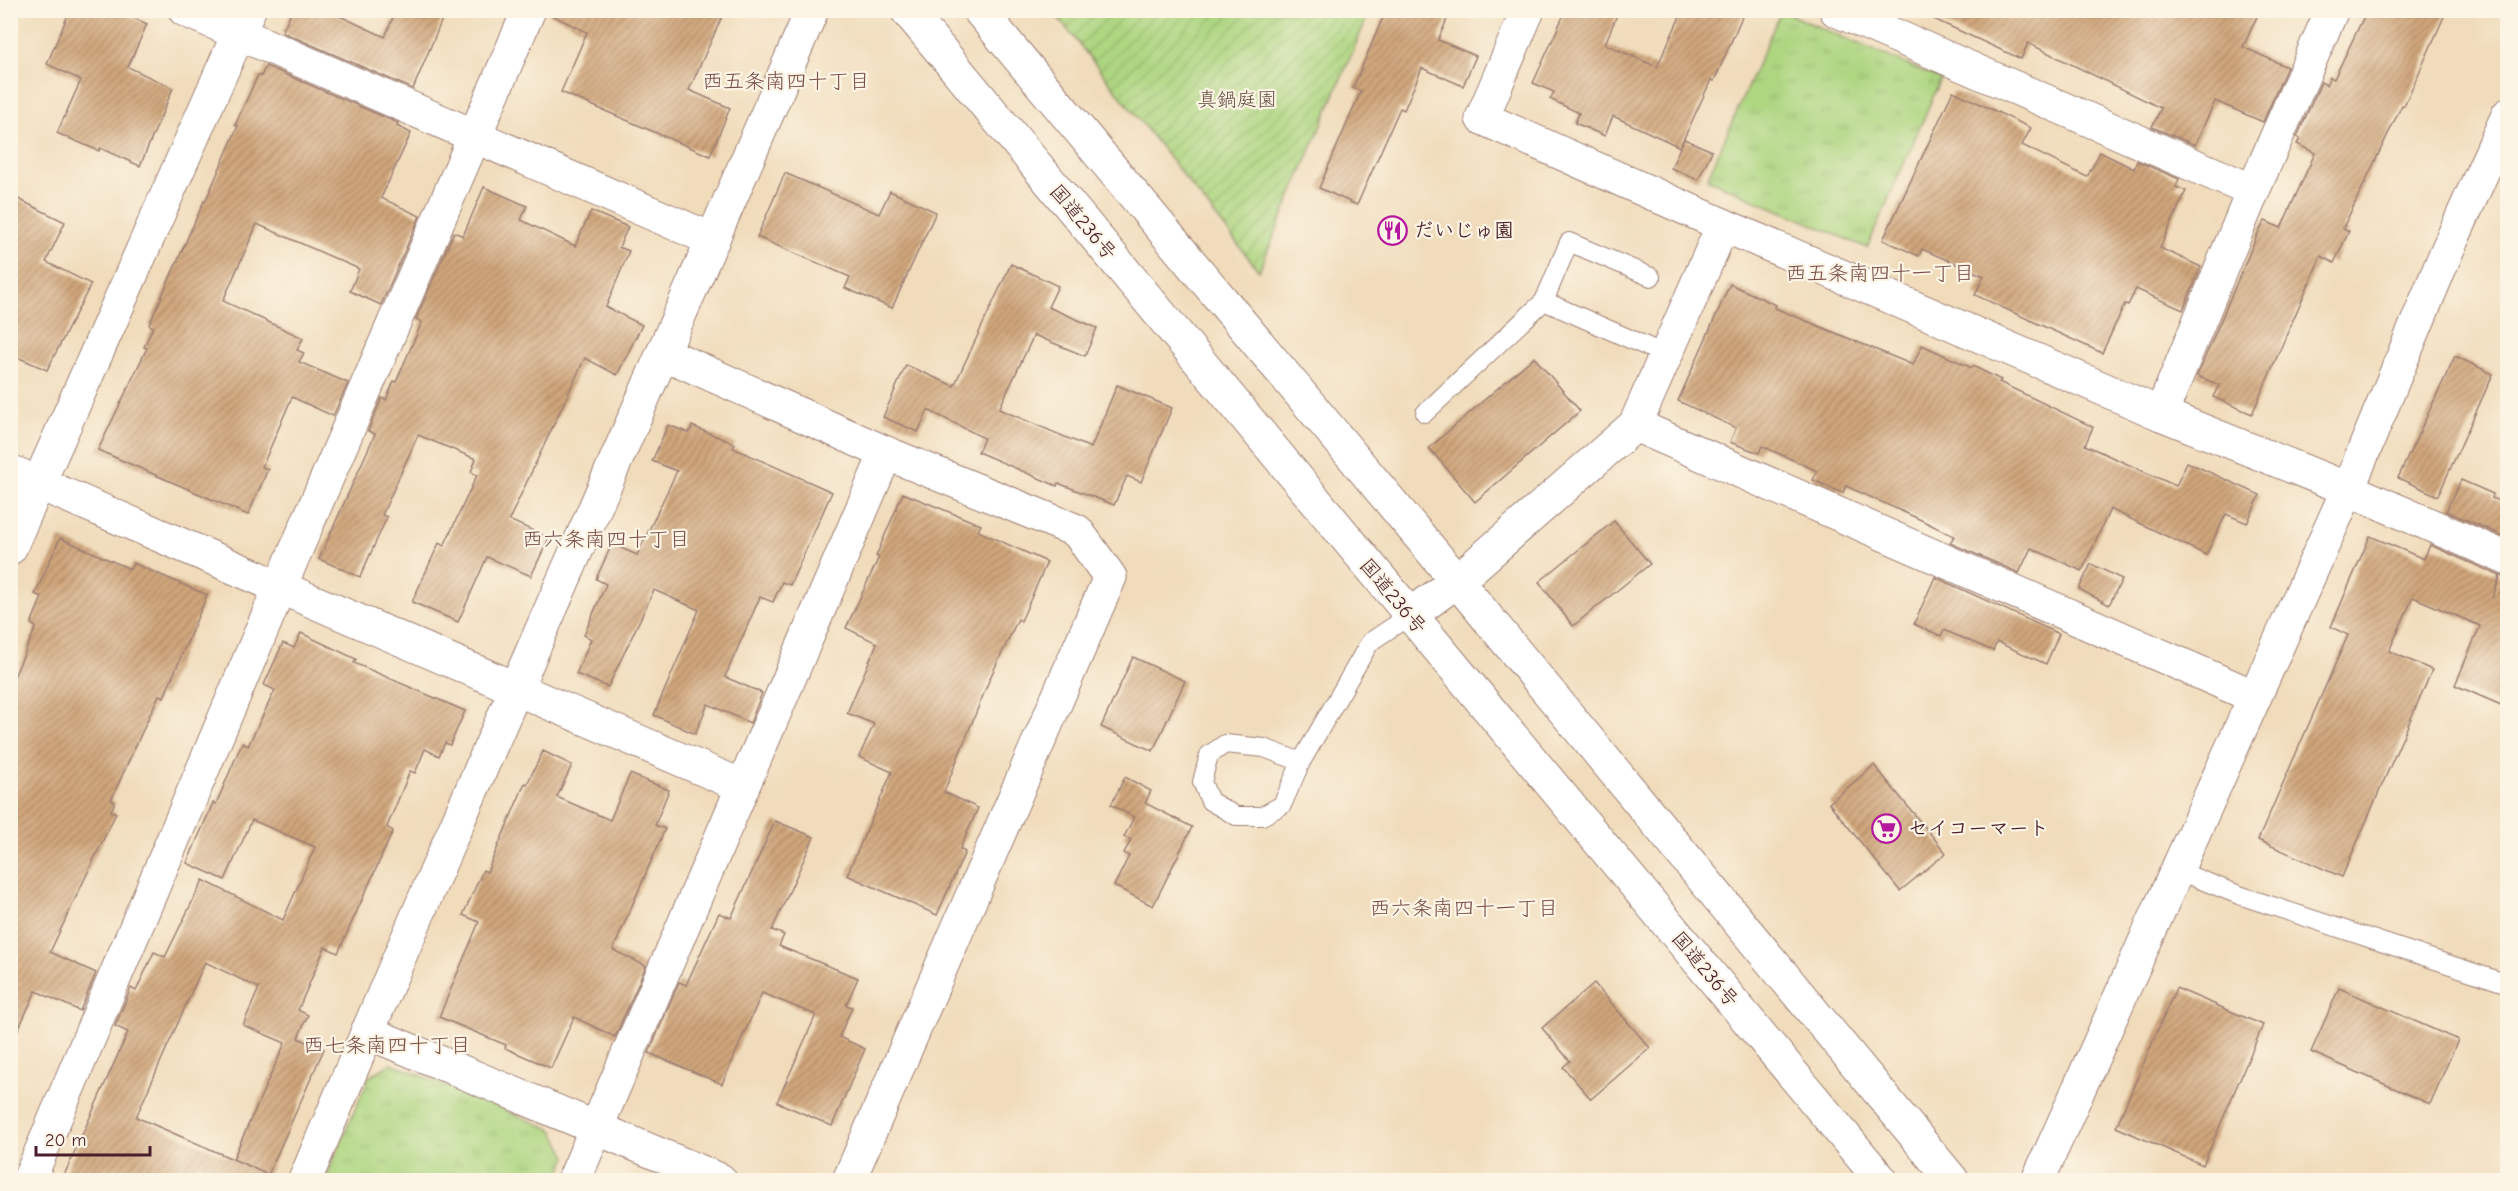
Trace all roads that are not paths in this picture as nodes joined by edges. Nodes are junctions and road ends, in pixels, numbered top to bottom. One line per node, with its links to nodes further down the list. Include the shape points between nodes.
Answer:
1 (185, 10): 9 (main road)
2 (529, 10): 11 (main road)
3 (812, 10): 14 (main road)
4 (907, 10): 29 (main road, 国道236号)
5 (979, 10): 27 (main road)
6 (1528, 10): 13 (main road, via 1482,118)
7 (1836, 10): 12 (main road)
8 (2332, 10): 12 (main road)
9 (244, 22): 11 (main road); 23 (main road)
10 (2508, 115): 24 (main road)
11 (474, 138): 14 (main road); 28 (main road)
12 (2253, 191): 20 (main road)
13 (1723, 225): 18 (main road); 20 (main road)
14 (713, 240): 17 (main road)
15 (1651, 277): 16 (lane, via 1569,242)
16 (1544, 301): 18 (lane); 19 (lane)
17 (663, 353): 22 (main road); 30 (main road)
18 (1666, 355): 21 (main road)
19 (1425, 413)
20 (2161, 414): 24 (main road)
21 (1635, 425): 27 (main road); 31 (main road)
22 (886, 453): 33 (main road); 42 (main road, via 1077,531 1110,577)
23 (25, 477): 25 (main road); 28 (main road)
24 (2348, 489): 26 (main road); 31 (main road)
25 (10, 548)
26 (2508, 558)
27 (1457, 581): 29 (main road); 44 (main road)
28 (280, 587): 30 (main road); 38 (main road)
29 (1409, 616): 32 (lane, via 1370,642); 43 (main road, 国道236号)
30 (514, 688): 33 (main road); 36 (main road)
31 (2253, 696): 34 (main road)
32 (1301, 762): 32 (lane, via 1264,748 1225,744 1209,754 1202,782 1210,801 1236,816 1262,816 1282,806)
33 (742, 786): 37 (main road)
34 (2176, 870): 35 (lane, via 2239,896); 45 (main road)
35 (2508, 984)
36 (367, 1032): 37 (main road); 39 (main road)
37 (596, 1129): 40 (main road); 41 (main road)
38 (29, 1180)
39 (305, 1180)
40 (574, 1180)
41 (720, 1180)
42 (849, 1180)
43 (1881, 1180)
44 (1952, 1180)
45 (2038, 1180)

